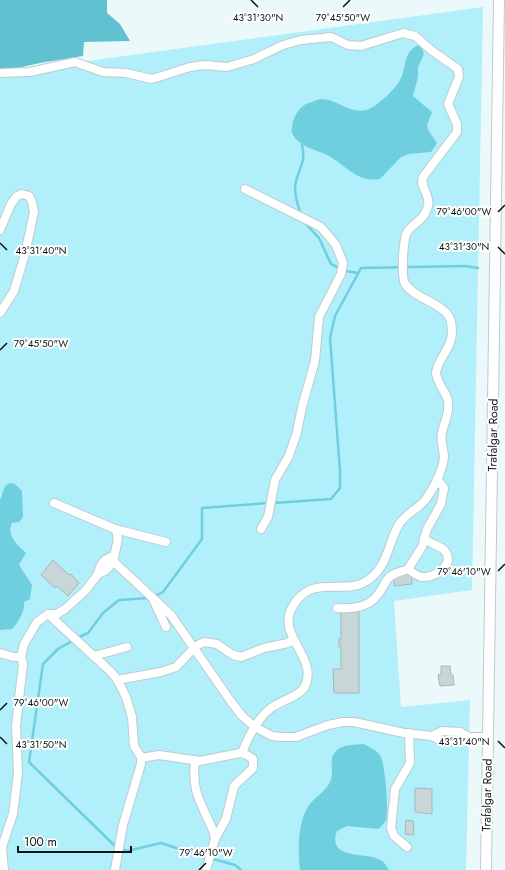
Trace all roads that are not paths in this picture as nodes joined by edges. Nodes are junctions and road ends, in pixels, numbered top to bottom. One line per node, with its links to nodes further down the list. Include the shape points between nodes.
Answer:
1 (500, 0): 2 (main road, Trafalgar Road)
2 (502, 12): 28 (main road, Trafalgar Road)
3 (0, 73): 7 (lane, via 30,72 75,62 103,72 126,73 152,79 190,67 227,67 243,63 301,40 331,37 348,45 361,46 400,33 415,36 456,66 459,77 448,104 457,124 457,132 423,177 422,184 428,197 428,207 420,221 408,232 404,242 405,283 414,293 446,311 451,323 451,342 436,373 447,396 448,412 442,434 444,458)
4 (245, 189): 10 (lane, via 321,227 336,245 343,263 339,280 320,317 315,360 296,432 289,456 276,476 268,517)
5 (0, 230): 6 (lane, via 15,199 22,194 29,196 34,212 25,254 14,291)
6 (0, 313)
7 (437, 479): 11 (lane, via 444,488 443,496); 19 (lane, via 427,498 401,521 387,557 372,577 356,586 322,587 298,599 288,620)
8 (54, 503): 9 (lane)
9 (115, 529): 12 (lane); 13 (lane, via 118,533 118,543)
10 (261, 529)
11 (424, 538): 14 (lane, via 422,547); 14 (lane, via 445,551 446,563 440,571 426,577 420,577)
12 (166, 542)
13 (114, 559): 15 (lane); 17 (lane, via 106,559 86,590 65,609 57,614)
14 (408, 569): 16 (lane, via 390,576 372,602 356,609)
15 (152, 596): 18 (lane); 21 (lane, via 176,622)
16 (337, 608)
17 (48, 614): 23 (lane); 24 (lane, via 37,622 30,632)
18 (166, 627)
19 (293, 640): 21 (lane, via 241,657 233,655 213,642 204,642); 26 (lane, via 307,667 306,684 298,693 270,708)
20 (127, 647): 23 (lane)
21 (194, 648): 25 (lane, via 176,667); 26 (lane, via 242,716)
22 (0, 653): 24 (lane)
23 (94, 656): 25 (lane)
24 (21, 657): 34 (lane, via 16,726 18,773 13,814 2,847)
25 (118, 680): 30 (lane, via 129,704 134,746)
26 (255, 727): 27 (lane, via 272,736 282,737 296,737 343,722); 29 (lane)
27 (409, 733): 28 (lane, via 432,736 441,741); 33 (lane, via 410,763 395,789 391,828 394,836)
28 (488, 737): 37 (main road, Trafalgar Road)
29 (242, 753): 31 (lane); 32 (lane, via 253,759 253,768 234,786 226,818)
30 (141, 758): 31 (lane, via 159,755); 35 (lane, via 142,764 123,825)
31 (194, 760): 32 (lane, via 195,792)
32 (215, 839): 36 (lane)
33 (406, 847)
34 (4, 870)
35 (115, 870)
36 (206, 870)
37 (486, 870)

